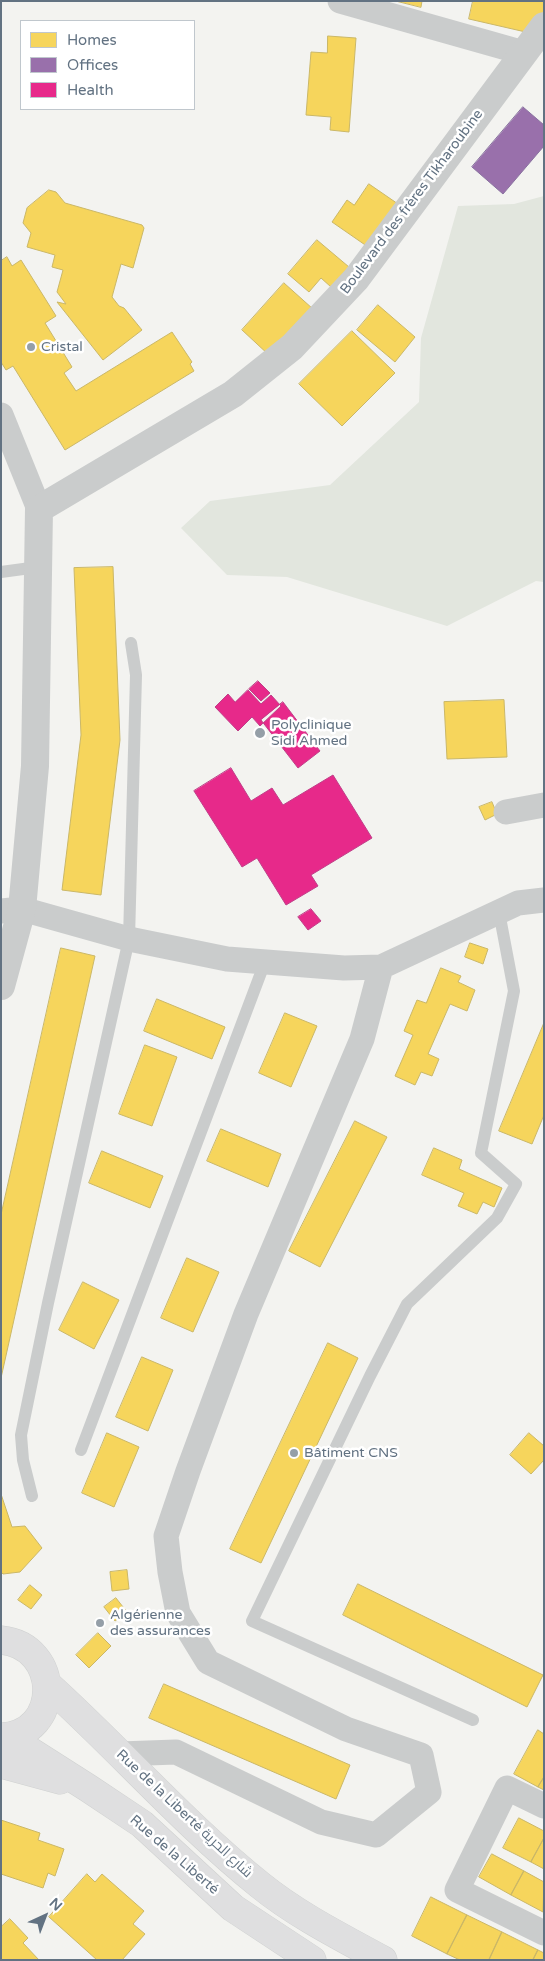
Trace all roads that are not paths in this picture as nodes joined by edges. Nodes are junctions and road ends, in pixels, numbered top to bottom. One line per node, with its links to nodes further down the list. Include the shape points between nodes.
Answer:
1 (340, 1): 3 (street)
2 (544, 26): 3 (street, Boulevard des frères Tikharoubine)
3 (524, 53): 5 (street, Boulevard des frères Tikharoubine, via 356,279 292,347 233,394)
4 (1, 416): 5 (street)
5 (39, 509): 6 (street)
6 (38, 567): 7 (lane); 12 (street, via 35,766)
7 (1, 572)
8 (131, 643): 14 (lane, via 136,675)
9 (544, 805): 10 (street)
10 (506, 812)
11 (544, 900): 13 (street, via 518,903)
12 (12, 910): 14 (street); 17 (street)
13 (499, 912): 16 (street); 22 (lane, via 514,992 481,1153 516,1184 497,1218 407,1304 252,1622)
14 (129, 940): 15 (street, via 227,959); 19 (lane, via 21,1435)
15 (265, 962): 16 (street, via 344,968); 18 (lane)
16 (380, 967): 24 (street, via 362,1039 246,1314 166,1536 178,1613 208,1662 346,1729 421,1756 429,1792 376,1835 321,1822 176,1752)
17 (1, 986)
18 (81, 1450)
19 (32, 1496)
20 (4, 1636): 21 (main road, via 36,1657)
21 (48, 1685): 23 (main road, via 42,1712 33,1724 22,1732); 24 (main road, Rue de la Liberté شارع الحرية)
22 (473, 1720)
23 (5, 1737): 26 (main road, Rue de la Liberté)
24 (120, 1754): 30 (main road, Rue de la Liberté شارع الحرية, via 203,1836 261,1886 322,1927)
25 (1, 1764): 26 (main road)
26 (88, 1788): 29 (main road, Rue de la Liberté, via 142,1824 233,1908)
27 (544, 1806): 28 (street, via 507,1788 457,1890)
28 (544, 1933)
29 (312, 1960)
30 (383, 1960)

